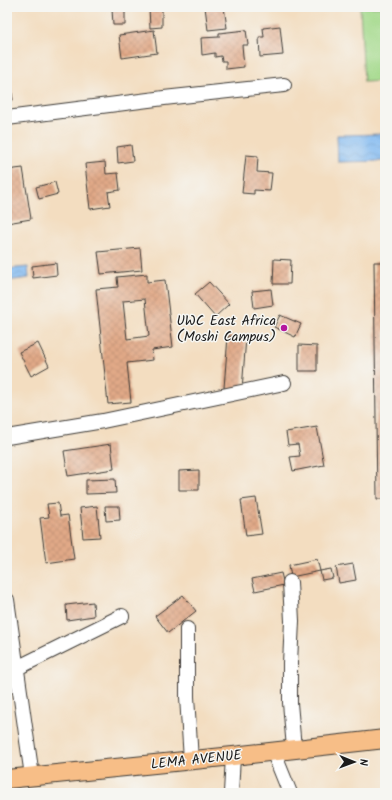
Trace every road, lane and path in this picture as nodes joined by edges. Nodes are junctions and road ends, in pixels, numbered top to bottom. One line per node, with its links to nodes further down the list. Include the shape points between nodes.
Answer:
1 (284, 84): 2 (street)
2 (7, 118)
3 (284, 383): 4 (street, via 103,421)
4 (7, 438)
5 (290, 582): 11 (street, via 290,703)
6 (7, 600): 9 (street)
7 (122, 616): 9 (street)
8 (186, 629): 14 (street)
9 (17, 668): 15 (street)
10 (385, 738): 11 (main road, LEMA AVENUE)
11 (294, 748): 12 (main road, LEMA AVENUE)
12 (273, 751): 13 (main road, LEMA AVENUE); 18 (street)
13 (233, 756): 14 (main road, LEMA AVENUE); 17 (street)
14 (191, 760): 15 (main road, LEMA AVENUE)
15 (32, 776): 16 (main road, LEMA AVENUE)
16 (7, 779)
17 (231, 793)
18 (290, 793)

